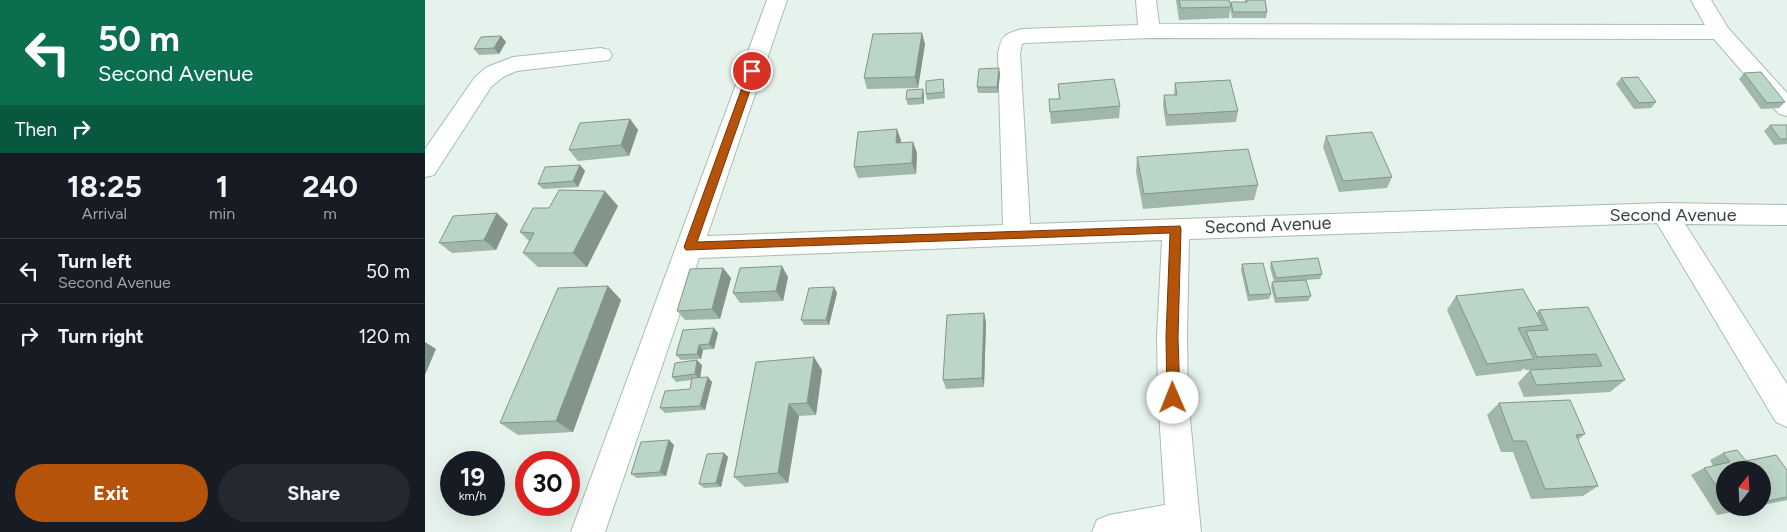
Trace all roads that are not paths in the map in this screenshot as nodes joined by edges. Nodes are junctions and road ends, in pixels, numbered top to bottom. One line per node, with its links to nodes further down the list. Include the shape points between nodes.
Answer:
1 (777, 0): 13 (street)
2 (1146, 0): 4 (street)
3 (1701, 0): 5 (street)
4 (1149, 31): 5 (street); 12 (street, via 1022,36 1011,40)
5 (1720, 32): 7 (street)
6 (601, 55): 8 (street, via 513,64 495,72 483,82)
7 (1787, 108)
8 (425, 168)
9 (1664, 213): 10 (street, Second Avenue); 11 (street, Second Avenue); 14 (street)
10 (1787, 215)
11 (1176, 229): 12 (street, Second Avenue); 15 (street, via 1173,398)
12 (1017, 235): 13 (street, Second Avenue)
13 (689, 247): 16 (street)
14 (1787, 412)
15 (1183, 526): 17 (street)
16 (588, 532)
17 (1109, 532)

